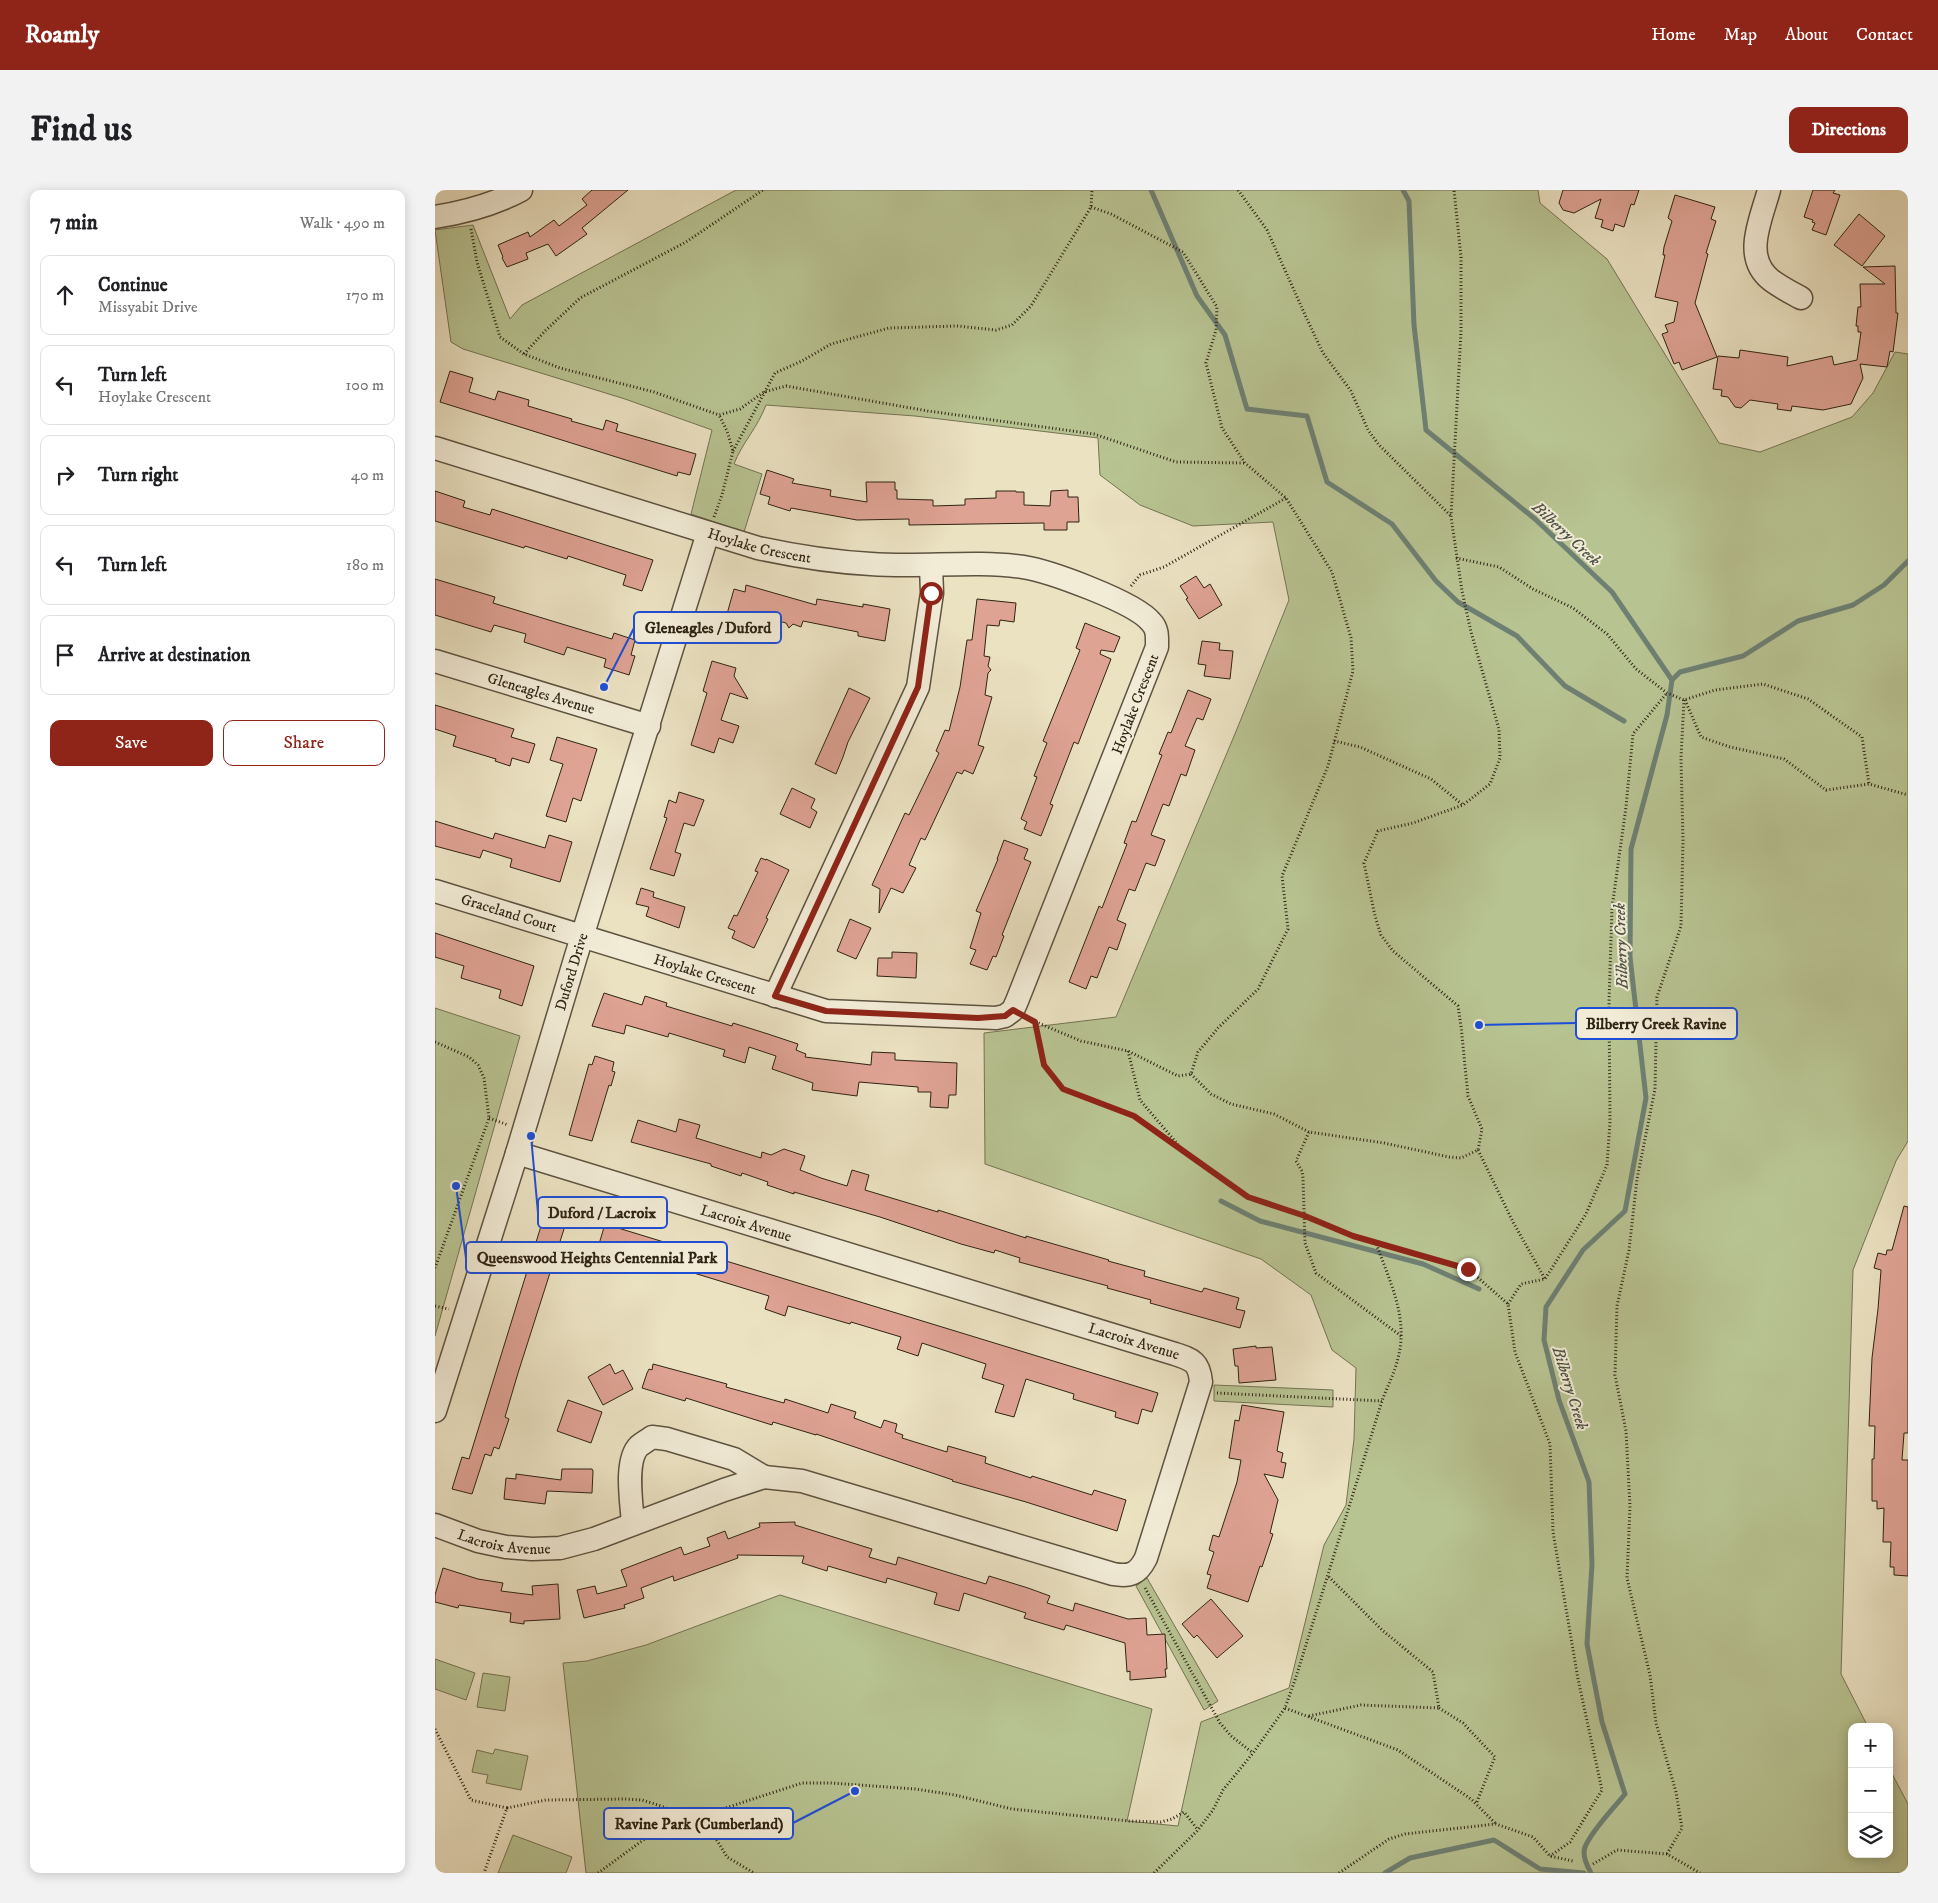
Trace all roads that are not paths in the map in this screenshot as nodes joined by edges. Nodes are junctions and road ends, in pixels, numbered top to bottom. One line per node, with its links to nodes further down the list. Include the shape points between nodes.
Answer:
1 (521, 190): 3 (street, via 468,212)
2 (1769, 190): 4 (street, via 1755,243 1758,264 1771,280)
3 (435, 217)
4 (1801, 298)
5 (435, 448): 6 (street, Hoylake Crescent)
6 (708, 533): 7 (street, Hoylake Crescent, via 804,558 889,566); 9 (street, Duford Drive)
7 (931, 566): 12 (street, via 931,593 918,687); 12 (street, Hoylake Crescent, via 1024,567 1071,581 1116,599 1145,616 1157,631 1157,646 1013,1010 1005,1016 978,1018 826,1011)
8 (435, 661): 9 (street, Gleneagles Avenue)
9 (649, 726): 11 (street, Duford Drive)
10 (435, 891): 11 (street, Graceland Court)
11 (583, 936): 12 (street, Hoylake Crescent); 13 (street, Duford Drive)
12 (775, 996)
13 (517, 1153): 14 (street, Duford Drive); 15 (street, Lacroix Avenue, via 1190,1359 1200,1371 1199,1391 1146,1558 1136,1572 1125,1576 802,1481)
14 (435, 1411)
15 (764, 1477): 16 (street, Lacroix Avenue); 16 (street, Lacroix Avenue, via 734,1460 652,1437 638,1447 633,1457 630,1491)
16 (633, 1524): 17 (street, Lacroix Avenue, via 560,1548 532,1549 478,1541)
17 (435, 1525)

